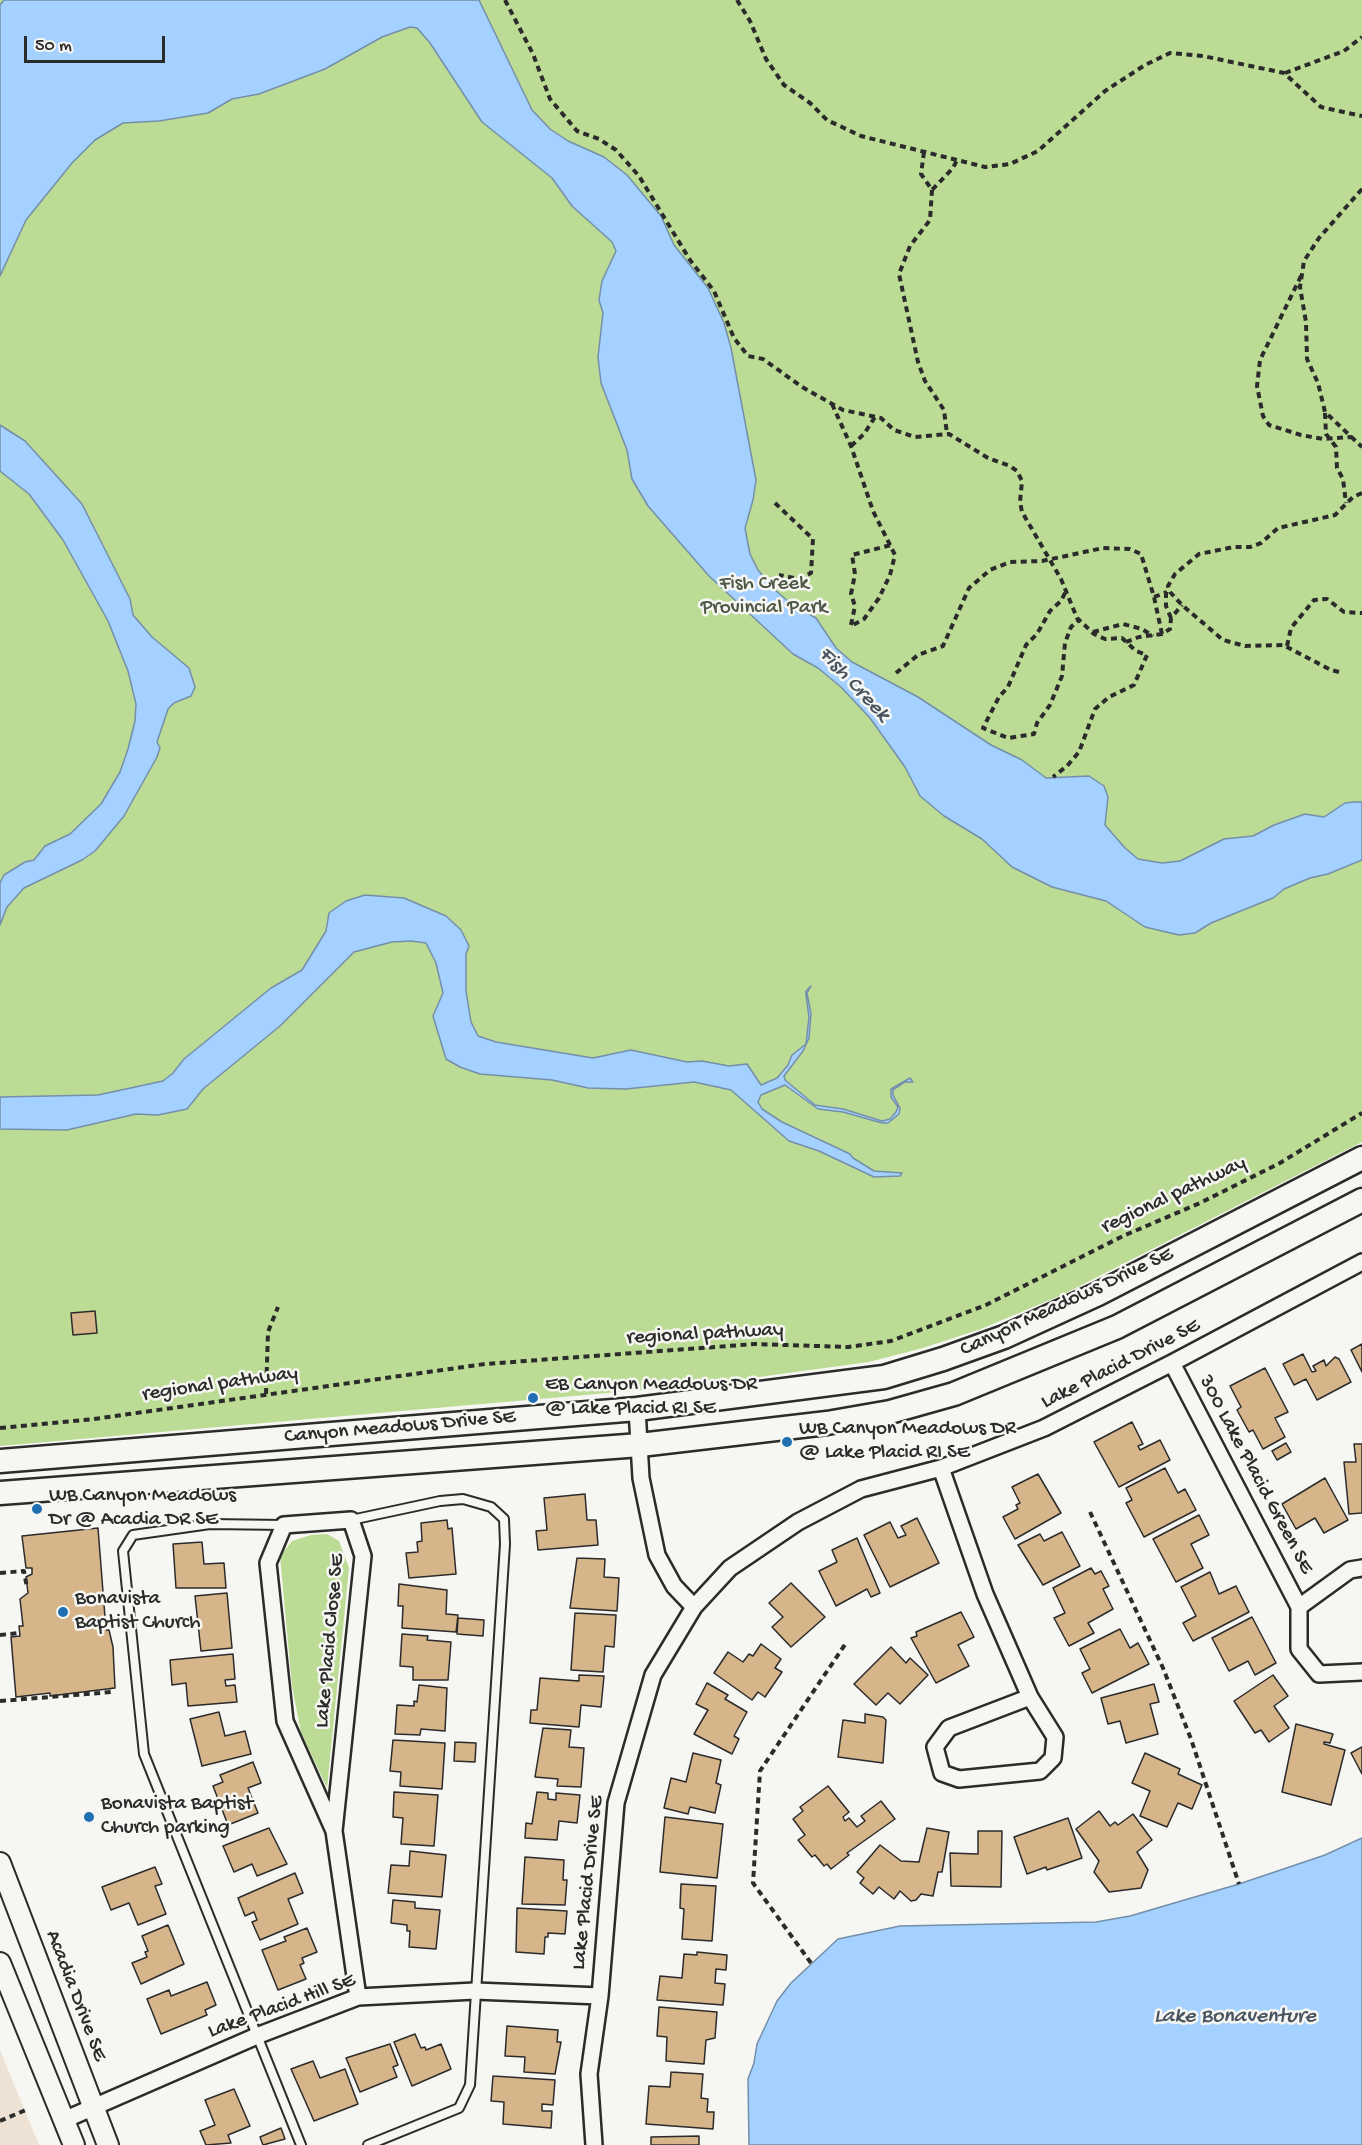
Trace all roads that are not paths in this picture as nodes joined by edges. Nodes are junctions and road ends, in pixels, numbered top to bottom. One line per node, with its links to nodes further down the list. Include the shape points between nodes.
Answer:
1 (1362, 1158): 5 (main road, Canyon Meadows Drive SE, via 1098,1294 1004,1337 943,1359 884,1377)
2 (1362, 1200): 6 (main road, Canyon Meadows Drive SE, via 1117,1327 954,1394 890,1412 827,1423)
3 (1362, 1262): 4 (street, Lake Placid Drive SE)
4 (1172, 1363): 8 (street, Lake Placid Drive SE, via 1044,1428); 14 (street, 300 Lake Placid Green SE)
5 (637, 1409): 6 (street); 7 (main road, Canyon Meadows Drive SE)
6 (640, 1444): 9 (main road, Canyon Meadows Drive SE); 13 (street, via 641,1478 657,1555 674,1586)
7 (0, 1461)
8 (940, 1468): 13 (street, Lake Placid Drive SE, via 861,1489 798,1522 730,1568); 16 (street, via 985,1594)
9 (0, 1493)
10 (351, 1520): 11 (street, Lake Placid Close SE); 17 (street, Lake Placid Close SE, via 363,1556); 20 (lane, via 440,1501 463,1500 491,1507 504,1519)
11 (284, 1525): 17 (street, Lake Placid Close SE, via 268,1563 285,1721); 23 (lane, via 210,1524 133,1535 123,1551 144,1754)
12 (1362, 1568): 14 (street, 300 Lake Placid Green SE, via 1350,1570)
13 (694, 1607): 21 (street, Lake Placid Drive SE, via 653,1675 616,1803)
14 (1299, 1607): 15 (street, 300 Lake Placid Green SE, via 1299,1649 1319,1674)
15 (1362, 1672)
16 (1030, 1697): 16 (street, via 949,1728 935,1747 942,1773 959,1779 1040,1771 1053,1758 1055,1737)
17 (334, 1831): 22 (street, Lake Placid Close SE)
18 (0, 1863): 24 (street, Acadia Drive SE)
19 (0, 1963): 25 (street)
20 (475, 1991): 21 (street, Lake Placid Hill SE); 22 (street, Lake Placid Hill SE); 29 (lane, via 470,2085 459,2108)
21 (600, 1996): 30 (street, Lake Placid Drive SE, via 589,2074)
22 (358, 1997): 23 (street, Lake Placid Hill SE)
23 (259, 2035): 24 (street, Lake Placid Hill SE); 28 (lane)
24 (93, 2108): 25 (street, Lake Placid Hill SE); 27 (street, Acadia Drive SE)
25 (64, 2120): 26 (street)
26 (74, 2145)
27 (108, 2145)
28 (301, 2145)
29 (368, 2145)
30 (594, 2145)

